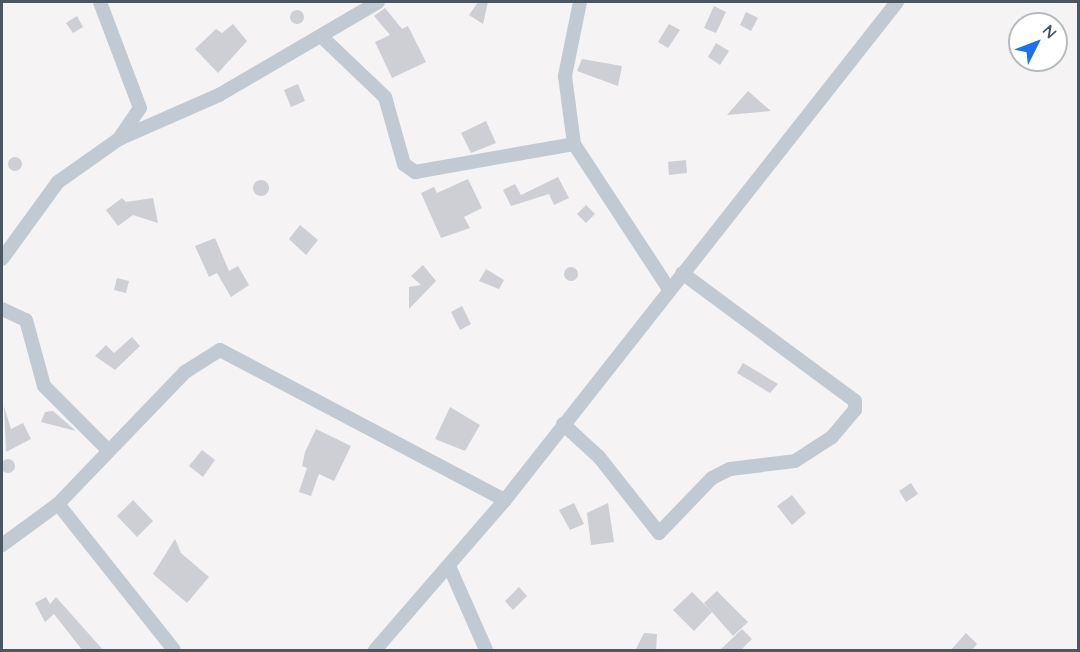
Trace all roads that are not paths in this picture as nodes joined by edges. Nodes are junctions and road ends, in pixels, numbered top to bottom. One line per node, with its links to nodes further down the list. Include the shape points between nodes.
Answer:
1 (100, 2): 6 (street, via 139,95 140,108)
2 (378, 2): 5 (street)
3 (580, 2): 7 (street, via 565,76)
4 (897, 2): 9 (street)
5 (323, 38): 6 (street, via 209,100); 7 (street, via 385,97 404,164 415,172)
6 (119, 139): 8 (street, via 58,182)
7 (574, 144): 10 (street)
8 (2, 259)
9 (682, 273): 10 (street); 12 (street, via 855,401 855,410 832,437 795,461 730,469 712,478 659,533 599,458)
10 (669, 289): 12 (street)
11 (2, 309): 13 (street, via 26,320 44,386)
12 (563, 424): 14 (street)
13 (108, 450): 14 (street, via 185,372 220,350); 15 (street)
14 (505, 500): 17 (street)
15 (58, 504): 16 (street); 18 (street)
16 (2, 545)
17 (449, 566): 19 (street); 20 (street)
18 (174, 651)
19 (375, 651)
20 (486, 651)

